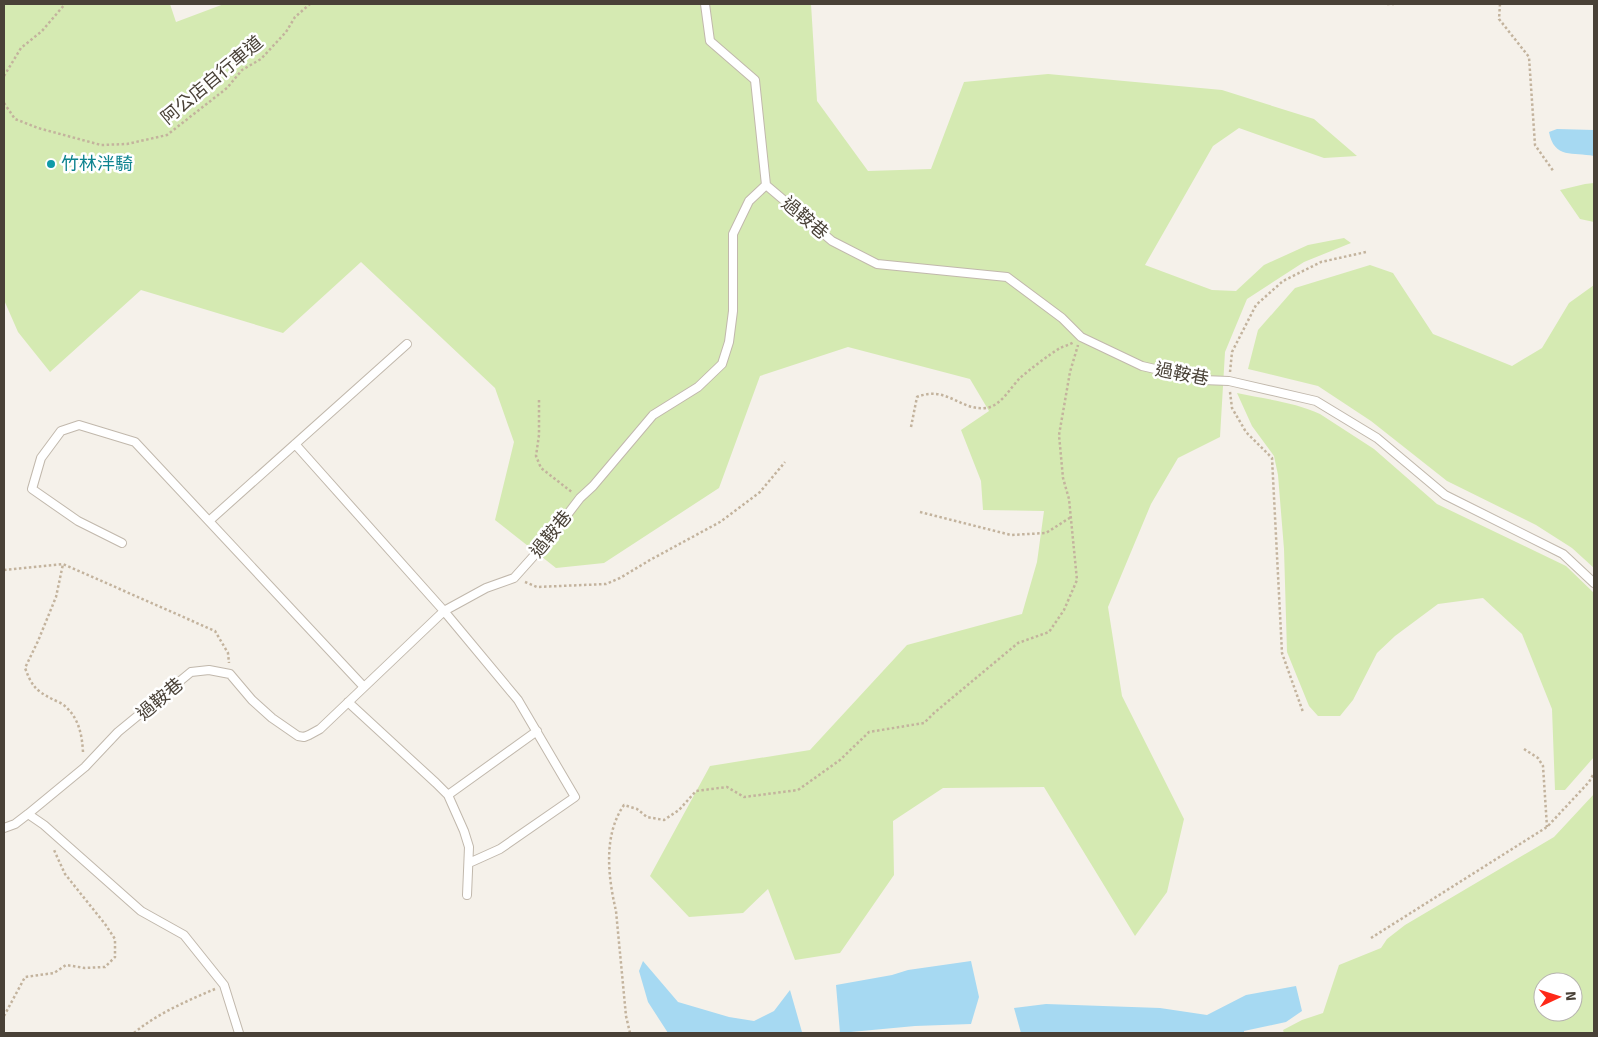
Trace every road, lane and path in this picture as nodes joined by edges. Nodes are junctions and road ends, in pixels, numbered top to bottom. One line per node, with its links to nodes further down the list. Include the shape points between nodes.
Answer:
1 (65, 4): 7 (path, via 42,31 21,48)
2 (310, 4): 8 (path, 阿公店自行車道, via 294,17 286,32 261,59 242,70 227,88 168,135 127,144 100,145 38,128 15,118)
3 (705, 4): 10 (lane, 過鞍巷, via 710,40 755,80)
4 (1387, 4): 5 (path)
5 (1394, 4)
6 (1500, 4): 9 (path, via 1499,19 1529,57 1535,145)
7 (4, 76)
8 (4, 103)
9 (1554, 172)
10 (766, 185): 12 (lane, 過鞍巷, via 832,241 877,264 1007,277 1062,318); 19 (lane, 過鞍巷, via 749,201 733,234 733,311 722,364 698,387 653,415)
11 (1366, 252): 14 (path, via 1322,262 1283,280 1256,304 1232,352)
12 (1081, 337): 14 (lane, 過鞍巷, via 1142,366 1203,380); 16 (path, via 1060,348 1020,378 999,402 987,408 927,393 917,397); 21 (path, via 1070,372 1059,435)
13 (407, 344): 17 (lane)
14 (1229, 381): 27 (lane, 過鞍巷, via 1316,401 1377,438 1445,495 1563,554); 32 (path, via 1232,408 1246,432 1272,458 1282,653)
15 (539, 400): 19 (path, via 536,456 541,468)
16 (911, 427)
17 (295, 444): 22 (lane); 28 (lane)
18 (784, 462): 26 (path, via 760,492 720,522 620,578 606,584 537,587)
19 (580, 498): 26 (lane, 過鞍巷)
20 (920, 512): 21 (path, via 1011,535 1046,533)
21 (1071, 517): 49 (path, via 1077,580 1064,610 1049,632 1018,643 924,723 869,732 840,760 798,790 744,797 727,787 696,791 679,810 664,820 647,817 637,809 624,806 617,816 609,846)
22 (209, 521): 23 (lane, via 135,442 79,425 61,431 41,458 32,489 78,520); 30 (lane)
23 (122, 543)
24 (63, 564): 25 (path); 29 (path, via 214,631 228,653); 35 (path, via 56,597 25,668 38,692 65,706 74,717 82,732)
25 (4, 570)
26 (514, 578): 28 (lane, 過鞍巷, via 486,588)
27 (1594, 583)
28 (444, 611): 30 (lane, 過鞍巷); 33 (lane, via 518,700)
29 (230, 674): 31 (lane, 過鞍巷, via 252,700 298,736 304,737 320,729); 35 (lane, 過鞍巷, via 209,670 191,672 118,732)
30 (364, 686): 31 (lane, 過鞍巷)
31 (348, 702): 37 (lane)
32 (1303, 712)
33 (537, 731): 37 (lane); 42 (lane, via 575,797 500,849)
34 (1524, 749): 40 (path, via 1538,758 1543,766)
35 (85, 767): 38 (lane, 過鞍巷)
36 (1594, 773): 40 (path)
37 (448, 795): 42 (lane, via 469,847)
38 (28, 814): 39 (lane, 過鞍巷); 45 (lane, via 142,911 184,935)
39 (4, 828)
40 (1547, 828): 44 (path)
41 (54, 850): 46 (path, via 65,874 114,939 115,957 104,967 66,965 54,972 25,976)
42 (469, 864): 43 (lane)
43 (467, 895)
44 (1371, 938)
45 (224, 985): 47 (path, via 172,1008); 48 (lane)
46 (4, 1016)
47 (134, 1033)
48 (239, 1033)
49 (630, 1033)

